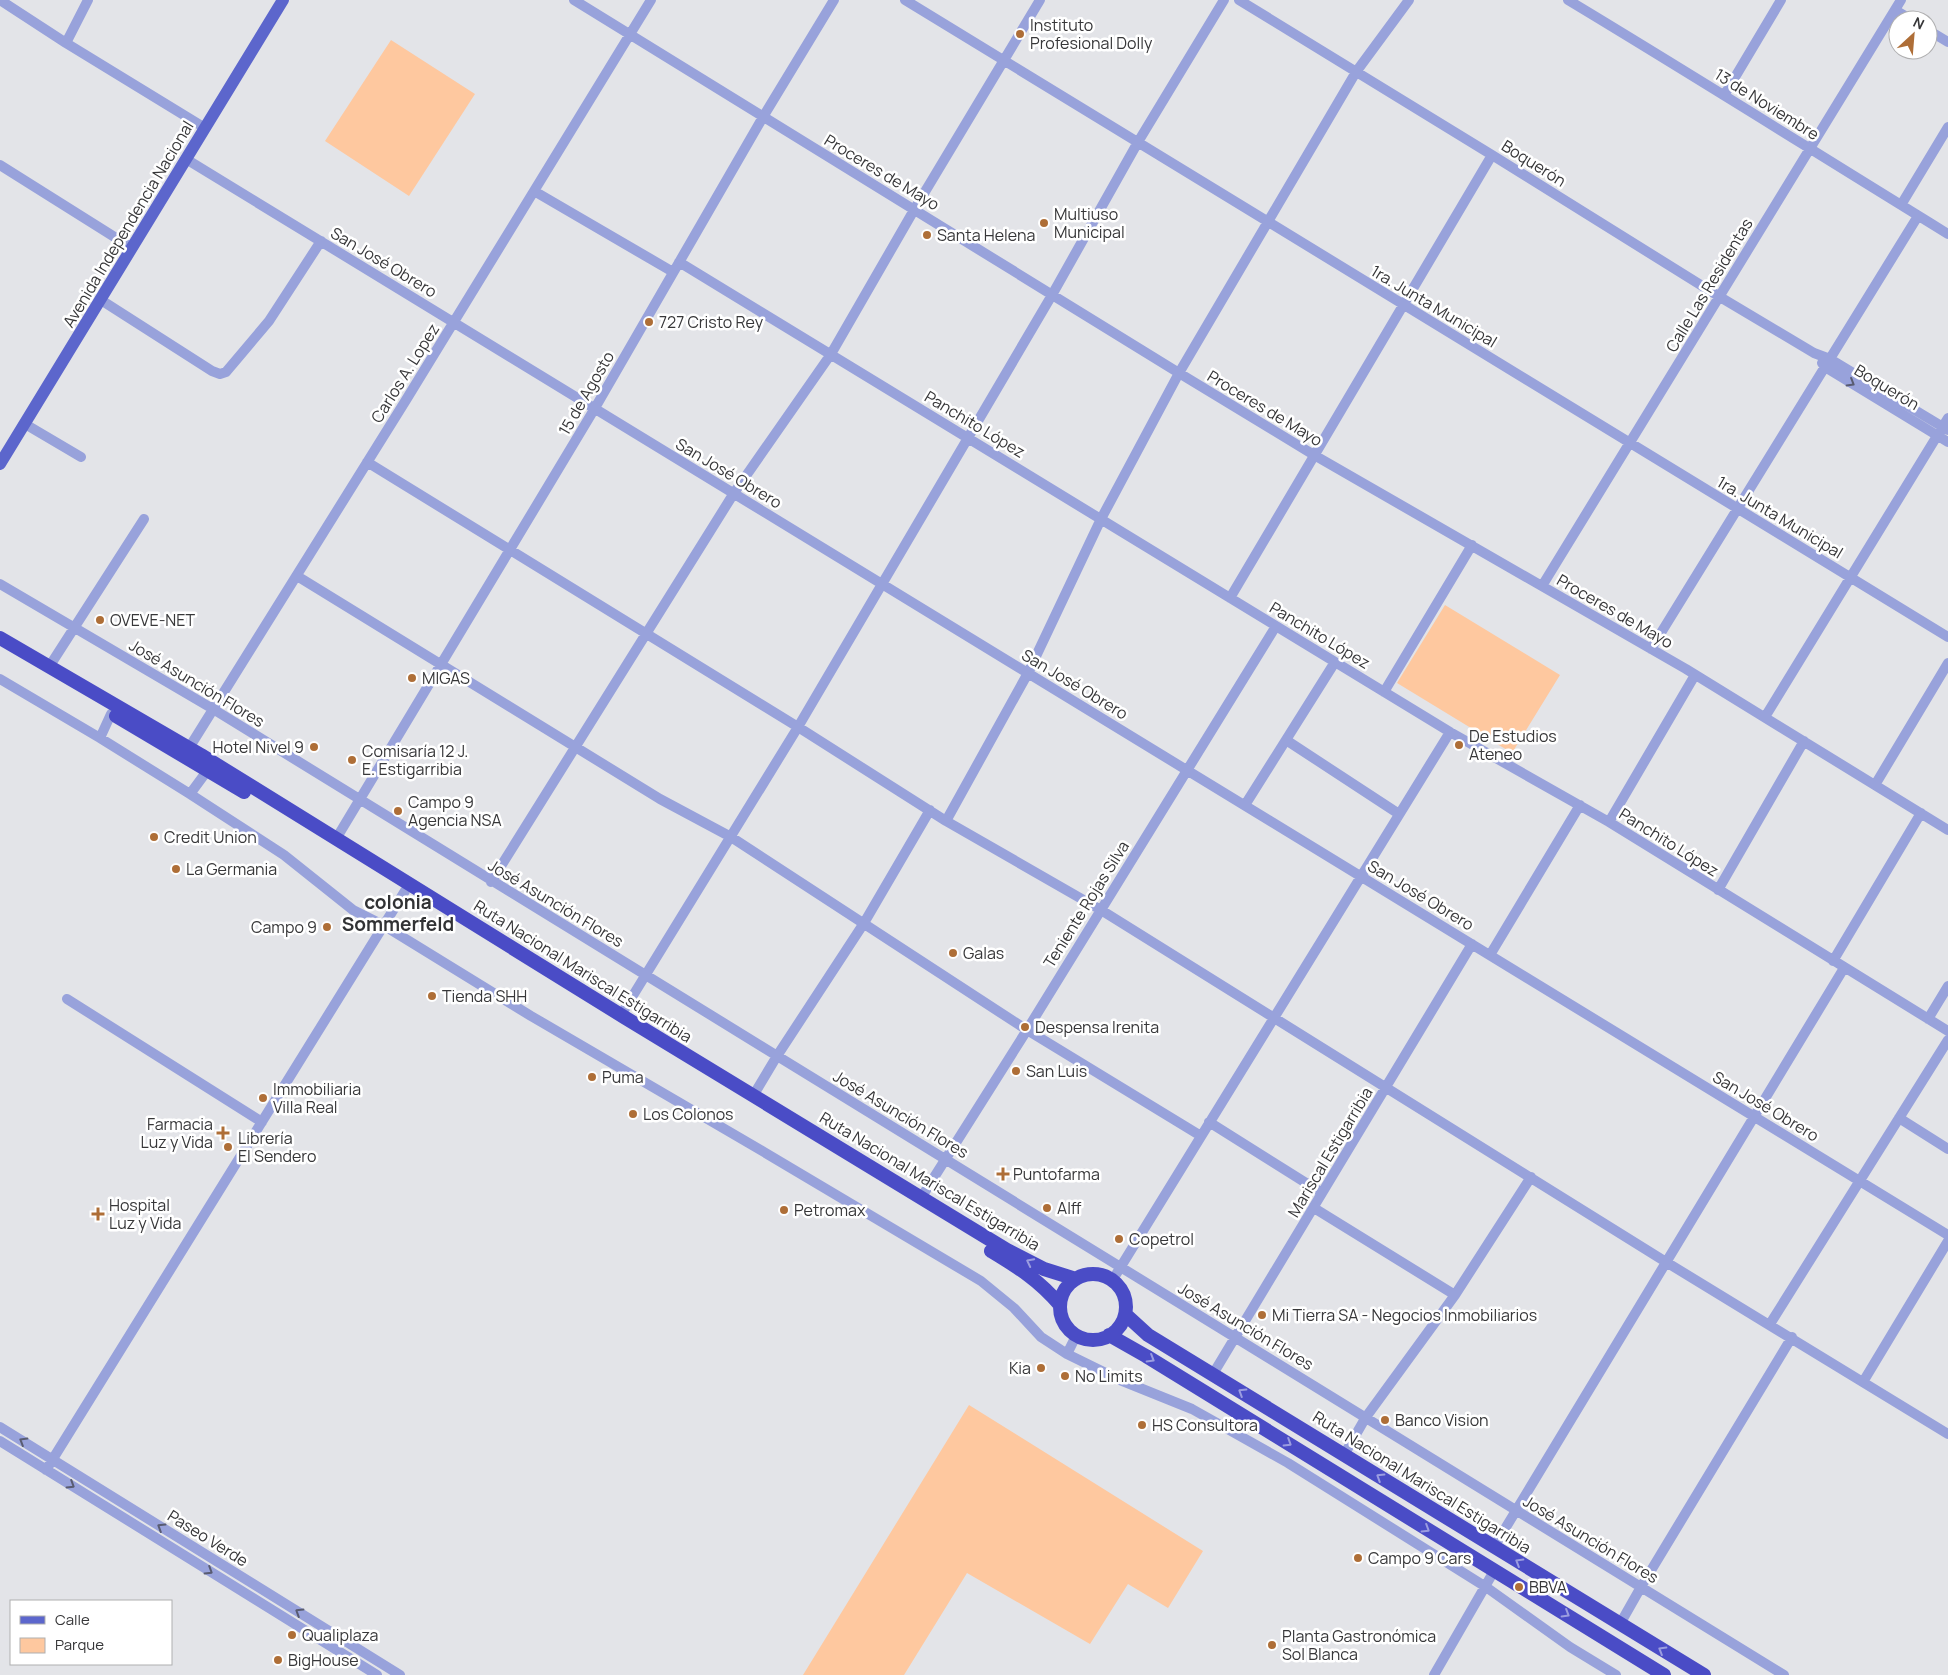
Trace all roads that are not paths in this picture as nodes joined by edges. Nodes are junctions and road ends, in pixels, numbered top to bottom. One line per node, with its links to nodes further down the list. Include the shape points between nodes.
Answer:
1 (0, 0): 19 (street)
2 (88, 0): 19 (street)
3 (574, 0): 18 (street, Proceres de Mayo)
4 (651, 0): 18 (street, Carlos A. Lopez)
5 (834, 0): 23 (street, 15 de Agosto)
6 (905, 0): 20 (street, 1ra. Junta Municipal)
7 (1040, 0): 20 (street)
8 (1224, 0): 26 (street)
9 (1239, 0): 21 (street, Boquerón)
10 (1568, 0): 15 (street, 13 de Noviembre)
11 (1781, 0): 22 (street)
12 (1902, 0): 16 (street, Calle Las Residentas)
13 (279, 1): 25 (main road, Avenida Independencia Nacional)
14 (1406, 1): 21 (street)
15 (1584, 4): 22 (street, 13 de Noviembre)
16 (1895, 10)
17 (1888, 21): 27 (street, Calle Las Residentas)
18 (630, 34): 23 (street, Proceres de Mayo); 31 (street, Carlos A. Lopez)
19 (66, 43): 25 (street)
20 (1005, 60): 26 (street, 1ra. Junta Municipal); 33 (street)
21 (1356, 72): 28 (street, Boquerón); 35 (street)
22 (1724, 94): 27 (street, 13 de Noviembre)
23 (763, 117): 33 (street, Proceres de Mayo); 39 (street, 15 de Agosto)
24 (1948, 127): 32 (street)
25 (205, 128): 29 (main road, Avenida Independencia Nacional)
26 (1138, 142): 35 (street, 1ra. Junta Municipal); 41 (street)
27 (1809, 149): 32 (street, 13 de Noviembre); 42 (street, Calle Las Residentas)
28 (1492, 155): 42 (street, Boquerón); 44 (street)
29 (186, 159): 37 (street, San José Obrero); 38 (main road, Avenida Independencia Nacional)
30 (0, 165): 38 (street)
31 (534, 191): 40 (street); 45 (street, Carlos A. Lopez)
32 (1902, 205): 34 (street, 13 de Noviembre)
33 (914, 210): 41 (street, Proceres de Mayo); 46 (street)
34 (1918, 216): 36 (street, 13 de Noviembre); 47 (street)
35 (1267, 222): 44 (street, 1ra. Junta Municipal); 48 (street)
36 (1948, 234)
37 (321, 241): 43 (street, via 269,321 226,372 220,374); 45 (street, San José Obrero)
38 (132, 248): 43 (main road, Avenida Independencia Nacional)
39 (679, 262): 40 (street, 15 de Agosto); 46 (street, Panchito López)
40 (673, 272): 49 (street, 15 de Agosto)
41 (1052, 295): 48 (street, Proceres de Mayo); 52 (street)
42 (1720, 297): 47 (street, Boquerón); 54 (street, Calle Las Residentas)
43 (101, 300): 50 (main road, Avenida Independencia Nacional)
44 (1403, 305): 54 (street, 1ra. Junta Municipal); 55 (street)
45 (454, 322): 49 (street, San José Obrero); 57 (street, Carlos A. Lopez)
46 (831, 354): 52 (street, Panchito López); 59 (street)
47 (1827, 363): 51 (street, Boquerón); 60 (street)
48 (1179, 373): 55 (street, Proceres de Mayo); 62 (street)
49 (595, 408): 59 (street, San José Obrero); 64 (street, 15 de Agosto)
50 (25, 424): 56 (street); 58 (main road, Avenida Independencia Nacional)
51 (1944, 428): 53 (street, Boquerón); 66 (street)
52 (968, 438): 62 (street, Panchito López); 68 (street)
53 (1948, 442)
54 (1630, 443): 60 (street, 1ra. Junta Municipal); 69 (street, Calle Las Residentas)
55 (1314, 455): 63 (street, Proceres de Mayo); 70 (street)
56 (81, 457)
57 (367, 462): 64 (street); 65 (street, Carlos A. Lopez)
58 (0, 464)
59 (734, 493): 68 (street, San José Obrero); 73 (street)
60 (1737, 508): 66 (street, 1ra. Junta Municipal); 76 (street)
61 (144, 519): 72 (street)
62 (1101, 519): 70 (street, Panchito López); 82 (street)
63 (1472, 545): 69 (street, Proceres de Mayo); 85 (street)
64 (510, 550): 73 (street); 80 (street, 15 de Agosto)
65 (296, 576): 80 (street); 86 (street, Carlos A. Lopez)
66 (1850, 578): 74 (street, 1ra. Junta Municipal); 88 (street)
67 (0, 584): 72 (street, José Asunción Flores)
68 (883, 584): 82 (street, San José Obrero); 89 (street)
69 (1542, 586): 76 (street, Proceres de Mayo)
70 (1230, 598): 71 (street, Panchito López)
71 (1276, 626): 78 (street, Panchito López); 96 (street, Teniente Rojas Silva)
72 (75, 628): 81 (street); 86 (street, José Asunción Flores)
73 (645, 634): 89 (street); 94 (street)
74 (1948, 637)
75 (0, 638): 81 (highway, Ruta Nacional Mariscal Estigarribia)
76 (1651, 648): 83 (street, Proceres de Mayo)
77 (0, 649): 87 (highway, Ruta Nacional Mariscal Estigarribia)
78 (1335, 662): 85 (street, Panchito López); 92 (street)
79 (1948, 663): 98 (street)
80 (442, 665): 94 (street); 100 (street, 15 de Agosto)
81 (49, 666): 95 (highway, Ruta Nacional Mariscal Estigarribia)
82 (1028, 673): 96 (street, San José Obrero); 106 (street)
83 (1695, 674): 88 (street, Proceres de Mayo); 107 (street)
84 (0, 679): 91 (street)
85 (1384, 692): 90 (street, Panchito López)
86 (214, 709): 95 (street, Carlos A. Lopez); 100 (street, José Asunción Flores)
87 (111, 714): 91 (street); 97 (highway, Ruta Nacional Mariscal Estigarribia)
88 (1765, 717): 93 (street, Proceres de Mayo)
89 (798, 728): 103 (street); 109 (street)
90 (1450, 732): 102 (street, Panchito López); 105 (street)
91 (100, 738): 99 (street)
92 (1286, 740): 101 (street); 105 (street)
93 (1804, 741): 98 (street, Proceres de Mayo); 113 (street)
94 (574, 746): 109 (street, via 660,799); 112 (street)
95 (189, 748): 110 (highway, Ruta Nacional Mariscal Estigarribia)
96 (1187, 770): 101 (street, San José Obrero); 115 (street, Teniente Rojas Silva)
97 (207, 771): 99 (street); 114 (highway, Ruta Nacional Mariscal Estigarribia)
98 (1875, 785): 104 (street, Proceres de Mayo)
99 (190, 794): 117 (street, via 284,856 353,910)
100 (361, 800): 110 (street, 15 de Agosto); 112 (street, José Asunción Flores)
101 (1245, 805): 111 (street, San José Obrero)
102 (1580, 806): 107 (street, Panchito López); 119 (street)
103 (930, 810): 106 (street); 116 (street)
104 (1921, 813): 108 (street, Proceres de Mayo); 120 (street)
105 (1399, 814): 111 (street)
106 (946, 821): 115 (street)
107 (1609, 822): 113 (street, Panchito López)
108 (1948, 830)
109 (731, 837): 116 (street); 122 (street)
110 (336, 839): 125 (highway, Ruta Nacional Mariscal Estigarribia)
111 (1361, 876): 118 (street, San José Obrero); 126 (street)
112 (491, 882): 122 (street, José Asunción Flores)
113 (1718, 890): 120 (street, Panchito López)
114 (405, 891): 117 (street); 153 (highway, Ruta Nacional Mariscal Estigarribia, via 1032,1276)
115 (1101, 910): 126 (street); 128 (street, Teniente Rojas Silva)
116 (864, 923): 128 (street); 131 (street)
117 (382, 925): 136 (street); 160 (street, via 981,1281 1014,1308 1040,1337)
118 (1472, 944): 119 (street, San José Obrero); 132 (street, Mariscal Estigarribia)
119 (1490, 955): 134 (street, San José Obrero)
120 (1833, 961): 121 (street, Panchito López)
121 (1844, 968): 127 (street, Panchito López); 134 (street)
122 (646, 975): 125 (street); 131 (street, José Asunción Flores)
123 (1948, 986): 127 (street)
124 (67, 999): 136 (street)
125 (621, 1015): 133 (highway, Ruta Nacional Mariscal Estigarribia)
126 (1274, 1017): 132 (street); 137 (street)
127 (1928, 1019): 129 (street, Panchito López)
128 (1027, 1030): 138 (street); 140 (street, Teniente Rojas Silva)
129 (1948, 1031)
130 (1948, 1040): 135 (street)
131 (777, 1056): 133 (street); 140 (street, José Asunción Flores)
132 (1386, 1087): 141 (street); 143 (street, Mariscal Estigarribia)
133 (753, 1096): 144 (highway, Ruta Nacional Mariscal Estigarribia)
134 (1754, 1117): 142 (street, San José Obrero); 148 (street)
135 (1899, 1118): 139 (street); 142 (street)
136 (262, 1122): 168 (street)
137 (1210, 1122): 138 (street); 143 (street)
138 (1201, 1136): 149 (street)
139 (1948, 1149)
140 (945, 1159): 144 (street, Teniente Rojas Silva); 149 (street, José Asunción Flores)
141 (1531, 1177): 148 (street); 152 (street)
142 (1860, 1181): 146 (street, San José Obrero); 155 (street)
143 (1322, 1194): 145 (street, Mariscal Estigarribia)
144 (921, 1198): 150 (highway, Ruta Nacional Mariscal Estigarribia, one-way to 144, via 1044,1269 1007,1250)
145 (1314, 1208): 152 (street); 159 (street, Mariscal Estigarribia)
146 (1948, 1235)
147 (1948, 1241): 162 (street)
148 (1666, 1262): 155 (street); 170 (street)
149 (1120, 1267): 151 (street); 159 (street, José Asunción Flores)
150 (1076, 1279): 151 (highway, via 1092,1274); 153 (highway, via 1064,1290)
151 (1112, 1281): 154 (highway, via 1123,1296)
152 (1455, 1295): 163 (street)
153 (1060, 1305): 156 (highway, via 1064,1323)
154 (1125, 1314): 157 (highway, via 1119,1327); 161 (highway, Ruta Nacional Mariscal Estigarribia, via 1148,1335)
155 (1770, 1324): 158 (street)
156 (1076, 1336): 157 (highway, via 1092,1340); 160 (street)
157 (1109, 1336): 172 (highway, one-way to 172)
158 (1792, 1337): 162 (street); 175 (street)
159 (1236, 1338): 161 (street, Mariscal Estigarribia); 163 (street, José Asunción Flores)
160 (1067, 1354): 174 (street, via 1192,1409 1288,1463)
161 (1213, 1374): 167 (highway, Ruta Nacional Mariscal Estigarribia, one-way to 161)
162 (1863, 1382): 165 (street)
163 (1366, 1417): 167 (street); 170 (street, José Asunción Flores)
164 (0, 1427): 168 (street, Paseo Verde, one-way to 164)
165 (1948, 1434)
166 (0, 1441): 169 (street, Paseo Verde)
167 (1344, 1455): 171 (highway, Ruta Nacional Mariscal Estigarribia, one-way to 167)
168 (53, 1459): 169 (street); 173 (street, Paseo Verde, one-way to 168)
169 (46, 1470): 176 (street, Paseo Verde, one-way to 176)
170 (1516, 1511): 171 (street); 175 (street, José Asunción Flores)
171 (1494, 1547): 177 (highway, Ruta Nacional Mariscal Estigarribia, one-way to 171)
172 (1494, 1571): 174 (street); 182 (highway, one-way to 182)
173 (247, 1580): 176 (street); 179 (street, Paseo Verde, one-way to 173)
174 (1486, 1587): 180 (street); 181 (street, via 1570,1647)
175 (1641, 1587): 177 (street); 184 (street, José Asunción Flores)
176 (241, 1590): 178 (street, Paseo Verde)
177 (1620, 1624): 183 (highway, Ruta Nacional Mariscal Estigarribia, one-way to 177)
178 (377, 1675)
179 (400, 1675)
180 (1434, 1675)
181 (1616, 1675)
182 (1664, 1675)
183 (1704, 1675)
184 (1784, 1675)

